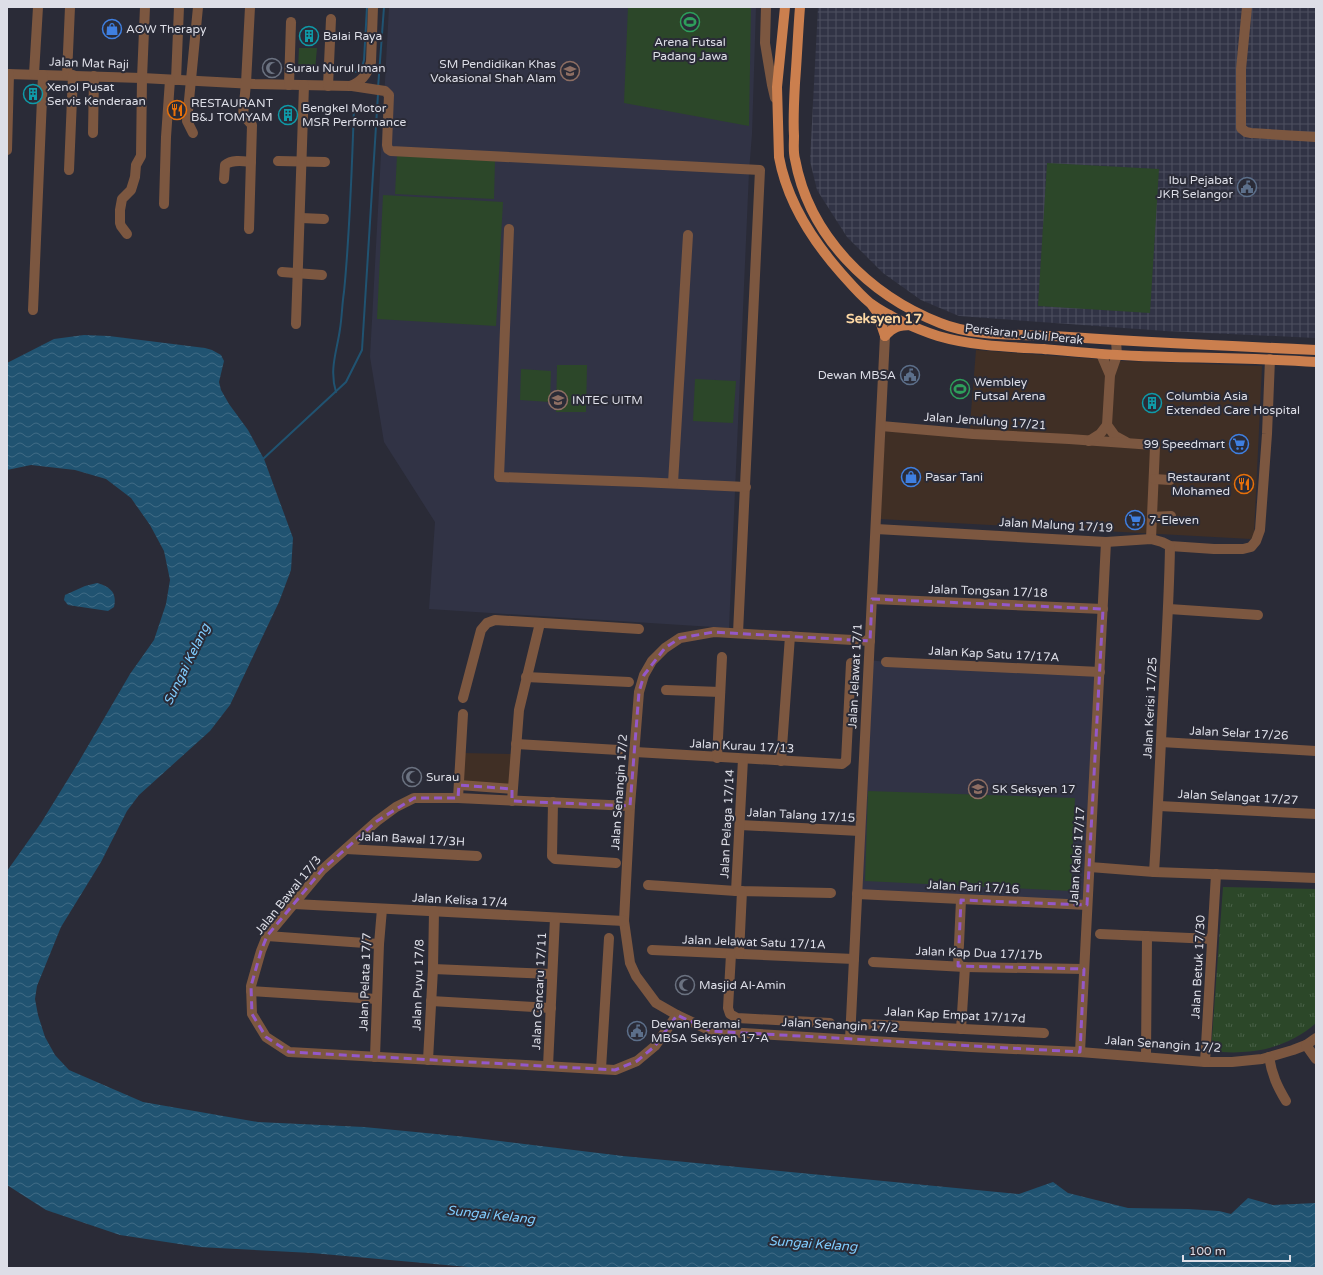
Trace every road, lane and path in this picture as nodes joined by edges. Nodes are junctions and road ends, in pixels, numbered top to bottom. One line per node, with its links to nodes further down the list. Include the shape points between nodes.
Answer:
1 (38, 7): 17 (street)
2 (70, 7): 18 (street)
3 (145, 7): 20 (street)
4 (179, 7): 21 (street)
5 (198, 7): 22 (street)
6 (250, 7): 23 (street)
7 (373, 7): 27 (street, via 371,62 365,76)
8 (766, 7): 14 (street)
9 (785, 7): 15 (main road, Persiaran Jubli Perak)
10 (800, 7): 28 (main road, Persiaran Jubli Perak)
11 (1247, 7): 33 (street, via 1241,69 1241,128 1251,134)
12 (331, 18): 26 (street)
13 (291, 22): 24 (street)
14 (765, 43): 15 (street, via 774,52); 29 (street)
15 (781, 50): 29 (main road, Persiaran Jubli Perak, via 777,87)
16 (8, 74): 17 (street, Jalan Mat Raji); 34 (street)
17 (39, 75): 18 (street, Jalan Mat Raji); 53 (street)
18 (70, 75): 19 (street, Jalan Mat Raji); 39 (street)
19 (94, 76): 20 (street, Jalan Mat Raji); 31 (street)
20 (142, 78): 21 (street, Jalan Mat Raji); 46 (street, via 141,156 136,165 131,190 122,199 120,210 120,223)
21 (173, 80): 22 (street, Jalan Mat Raji); 41 (street, via 166,137)
22 (191, 80): 23 (street, Jalan Mat Raji); 32 (street, via 187,121)
23 (246, 83): 24 (street, Jalan Mat Raji); 37 (street, via 243,115 252,126)
24 (289, 85): 25 (street, Jalan Mat Raji)
25 (304, 86): 26 (street, Jalan Mat Raji); 36 (street)
26 (328, 86): 27 (street, Jalan Mat Raji)
27 (352, 86): 72 (street, Jalan Mat Raji, via 385,91 389,96 387,145 391,151 760,170)
28 (793, 103): 30 (main road); 51 (main road, Persiaran Jubli Perak, via 794,157 812,212 832,243 849,263)
29 (778, 106): 30 (main road, Persiaran Jubli Perak)
30 (778, 125): 52 (main road, Persiaran Jubli Perak, via 779,157 801,218 831,262)
31 (93, 133)
32 (193, 133)
33 (1316, 137)
34 (7, 150)
35 (278, 161): 36 (street)
36 (302, 161): 38 (street); 42 (street)
37 (251, 162): 40 (street, via 227,163); 44 (street)
38 (325, 162)
39 (69, 170)
40 (224, 178)
41 (164, 204)
42 (300, 218): 43 (street); 49 (street)
43 (324, 219)
44 (249, 229)
45 (509, 229): 71 (street, via 499,477)
46 (126, 234)
47 (688, 235): 71 (street)
48 (282, 272): 49 (street)
49 (299, 274): 50 (street); 55 (street)
50 (322, 275)
51 (883, 293): 54 (main road, via 888,300); 58 (main road, Persiaran Jubli Perak, via 941,324 961,329 985,333)
52 (871, 304): 54 (main road, Persiaran Jubli Perak); 57 (main road, via 877,312)
53 (33, 310)
54 (890, 315): 56 (main road, Persiaran Jubli Perak); 57 (street, Jalan Jelawat 17/1)
55 (296, 324)
56 (911, 324): 57 (main road, via 900,325); 60 (main road, Persiaran Jubli Perak, via 938,336 961,341)
57 (885, 336): 66 (street, Jalan Jelawat 17/1)
58 (1116, 341): 59 (main road, Persiaran Jubli Perak); 61 (street)
59 (1316, 350)
60 (1101, 354): 61 (main road, Persiaran Jubli Perak); 64 (street)
61 (1117, 355): 62 (main road, Persiaran Jubli Perak); 64 (street)
62 (1270, 359): 63 (main road, Persiaran Jubli Perak); 78 (street, Jalan Malung 17/19, via 1260,530 1256,541 1243,549)
63 (1316, 362)
64 (1110, 375): 65 (street)
65 (1107, 425): 67 (street, via 1100,434); 68 (street, via 1116,436)
66 (881, 426): 67 (street, Jalan Jenulung 17/21); 75 (street, Jalan Jelawat 17/1)
67 (1089, 441): 68 (street, Jalan Jenulung 17/21)
68 (1132, 444): 69 (street, Jalan Jenulung 17/21, via 1155,447)
69 (1154, 479): 70 (street); 74 (street)
70 (1170, 480)
71 (673, 483): 72 (street)
72 (746, 487): 85 (street)
73 (1171, 516): 74 (street)
74 (1152, 517): 76 (street)
75 (876, 529): 77 (street, Jalan Malung 17/19); 79 (street, Jalan Jelawat 17/1)
76 (1152, 539): 77 (street, Jalan Malung 17/19); 78 (street, Jalan Malung 17/19)
77 (1106, 542): 80 (street, Jalan Kaloi 17/17)
78 (1170, 546): 81 (street, Jalan Kerisi 17/25)
79 (872, 599): 80 (street, Jalan Tongsan 17/18); 87 (street, Jalan Jelawat 17/1)
80 (1103, 608): 91 (street, Jalan Kaloi 17/17)
81 (1169, 609): 82 (street); 98 (street, Jalan Kerisi 17/25)
82 (1258, 615)
83 (540, 623): 84 (street); 92 (street); 96 (street, via 495,620 487,623 481,630)
84 (639, 629)
85 (738, 633): 86 (street, Jalan Senangin 17/2); 102 (street, Jalan Senangin 17/2, via 714,632 680,638 652,661 644,674 639,692)
86 (790, 636): 87 (street, Jalan Senangin 17/2); 105 (street)
87 (870, 641): 115 (street, Jalan Jelawat 17/1)
88 (722, 657): 95 (street)
89 (886, 662): 91 (street, Jalan Kap Satu 17/17A)
90 (851, 663): 105 (street, Jalan Kurau 17/13, via 846,760 842,764)
91 (1100, 672): 119 (street, Jalan Kaloi 17/17)
92 (526, 677): 93 (street); 99 (street, via 519,710)
93 (629, 682)
94 (666, 690): 95 (street)
95 (720, 692): 103 (street)
96 (463, 698)
97 (463, 714): 106 (street)
98 (1161, 742): 101 (street, Jalan Selar 17/26); 112 (street, Jalan Kerisi 17/25)
99 (516, 744): 100 (street); 107 (street)
100 (619, 750)
101 (1316, 751)
102 (635, 752): 103 (street, Jalan Kurau 17/13); 111 (street, Jalan Senangin 17/2)
103 (717, 758): 104 (street, Jalan Kurau 17/13)
104 (743, 759): 105 (street, Jalan Kurau 17/13); 114 (street, Jalan Pelaga 17/14)
105 (781, 761)
106 (459, 785): 107 (street); 108 (street)
107 (512, 789): 109 (street)
108 (458, 798): 109 (street, Jalan Bawal 17/3); 116 (street, Jalan Bawal 17/3, via 414,798 396,807)
109 (512, 801): 110 (street, Jalan Bawal 17/3)
110 (554, 802): 111 (street, Jalan Bawal 17/3); 118 (street, via 552,856 555,859)
111 (630, 806): 133 (street, Jalan Senangin 17/2)
112 (1158, 806): 113 (street, Jalan Selangat 17/27); 120 (street, Jalan Kerisi 17/25)
113 (1316, 814)
114 (740, 825): 115 (street, Jalan Talang 17/15); 124 (street, Jalan Pelaga 17/14)
115 (860, 831): 126 (street, Jalan Jelawat 17/1)
116 (346, 849): 117 (street, Jalan Bawal 17/3H); 128 (street, Jalan Bawal 17/3, via 322,870)
117 (477, 856)
118 (616, 863)
119 (1090, 868): 120 (street); 129 (street, Jalan Kaloi 17/17)
120 (1154, 872): 121 (street)
121 (1216, 874): 122 (street); 138 (street, Jalan Betuk 17/30)
122 (1316, 878)
123 (648, 885): 124 (street)
124 (739, 891): 125 (street); 141 (street, Jalan Pelaga 17/14)
125 (831, 894)
126 (857, 894): 127 (street, Jalan Pari 17/16); 142 (street, Jalan Jelawat 17/1)
127 (961, 900): 129 (street, Jalan Pari 17/16); 144 (street)
128 (294, 904): 130 (street, Jalan Kelisa 17/4); 135 (street, Jalan Bawal 17/3)
129 (1087, 905): 146 (street, Jalan Kaloi 17/17)
130 (382, 909): 131 (street, Jalan Kelisa 17/4); 139 (street, Jalan Pelata 17/7)
131 (434, 911): 132 (street, Jalan Kelisa 17/4); 145 (street, Jalan Puyu 17/8)
132 (555, 918): 133 (street, Jalan Kelisa 17/4); 147 (street, Jalan Cencaru 17/11)
133 (624, 921): 152 (street, Jalan Senangin 17/2, via 630,963 636,976 656,1003)
134 (1100, 934): 136 (street)
135 (268, 936): 139 (street); 148 (street, Jalan Bawal 17/3, via 261,951)
136 (1147, 936): 138 (street); 161 (street)
137 (609, 938): 168 (street)
138 (1212, 939): 166 (street, Jalan Betuk 17/30)
139 (379, 944): 149 (street, Jalan Pelata 17/7)
140 (652, 950): 141 (street, Jalan Jelawat Satu 17/1A)
141 (735, 954): 142 (street, Jalan Jelawat Satu 17/1A); 153 (street, Jalan Pelaga 17/14, via 728,1008 730,1014 737,1018)
142 (854, 959): 157 (street, Jalan Jelawat 17/1)
143 (873, 962): 144 (street, Jalan Kap Dua 17/17b)
144 (961, 966): 146 (street, Jalan Kap Dua 17/17b); 155 (street)
145 (433, 969): 147 (street); 150 (street, Jalan Puyu 17/8)
146 (1084, 969): 160 (street, Jalan Kaloi 17/17)
147 (552, 974): 151 (street, Jalan Cencaru 17/11)
148 (251, 991): 149 (street); 162 (street, Jalan Bawal 17/3, via 252,1014 266,1037 289,1052)
149 (377, 999): 162 (street, Jalan Pelata 17/7)
150 (431, 1001): 151 (street); 165 (street, Jalan Puyu 17/8)
151 (551, 1008): 167 (street, Jalan Cencaru 17/11)
152 (677, 1016): 157 (street, Jalan Senangin 17/2, via 710,1031); 168 (street, Jalan Bawal 17/3, via 655,1046 637,1061 615,1070)
153 (830, 1023)
154 (864, 1024): 155 (street, Jalan Kap Empat 17/17d)
155 (961, 1029): 156 (street, Jalan Kap Empat 17/17d)
156 (1044, 1033)
157 (850, 1038): 160 (street, Jalan Senangin 17/2)
158 (1316, 1038): 159 (street, Jalan Senangin 17/2)
159 (1306, 1045): 163 (street, Jalan Senangin 17/2); 164 (street)
160 (1080, 1052): 161 (street, Jalan Senangin 17/2)
161 (1146, 1056): 166 (street, Jalan Senangin 17/2)
162 (375, 1057): 165 (street, Jalan Bawal 17/3)
163 (1269, 1057): 166 (street, Jalan Senangin 17/2, via 1245,1061); 169 (street, via 1275,1083)
164 (1316, 1059)
165 (428, 1060): 167 (street, Jalan Bawal 17/3)
166 (1205, 1062)
167 (548, 1066): 168 (street, Jalan Bawal 17/3)
168 (601, 1069)
169 (1286, 1101)

